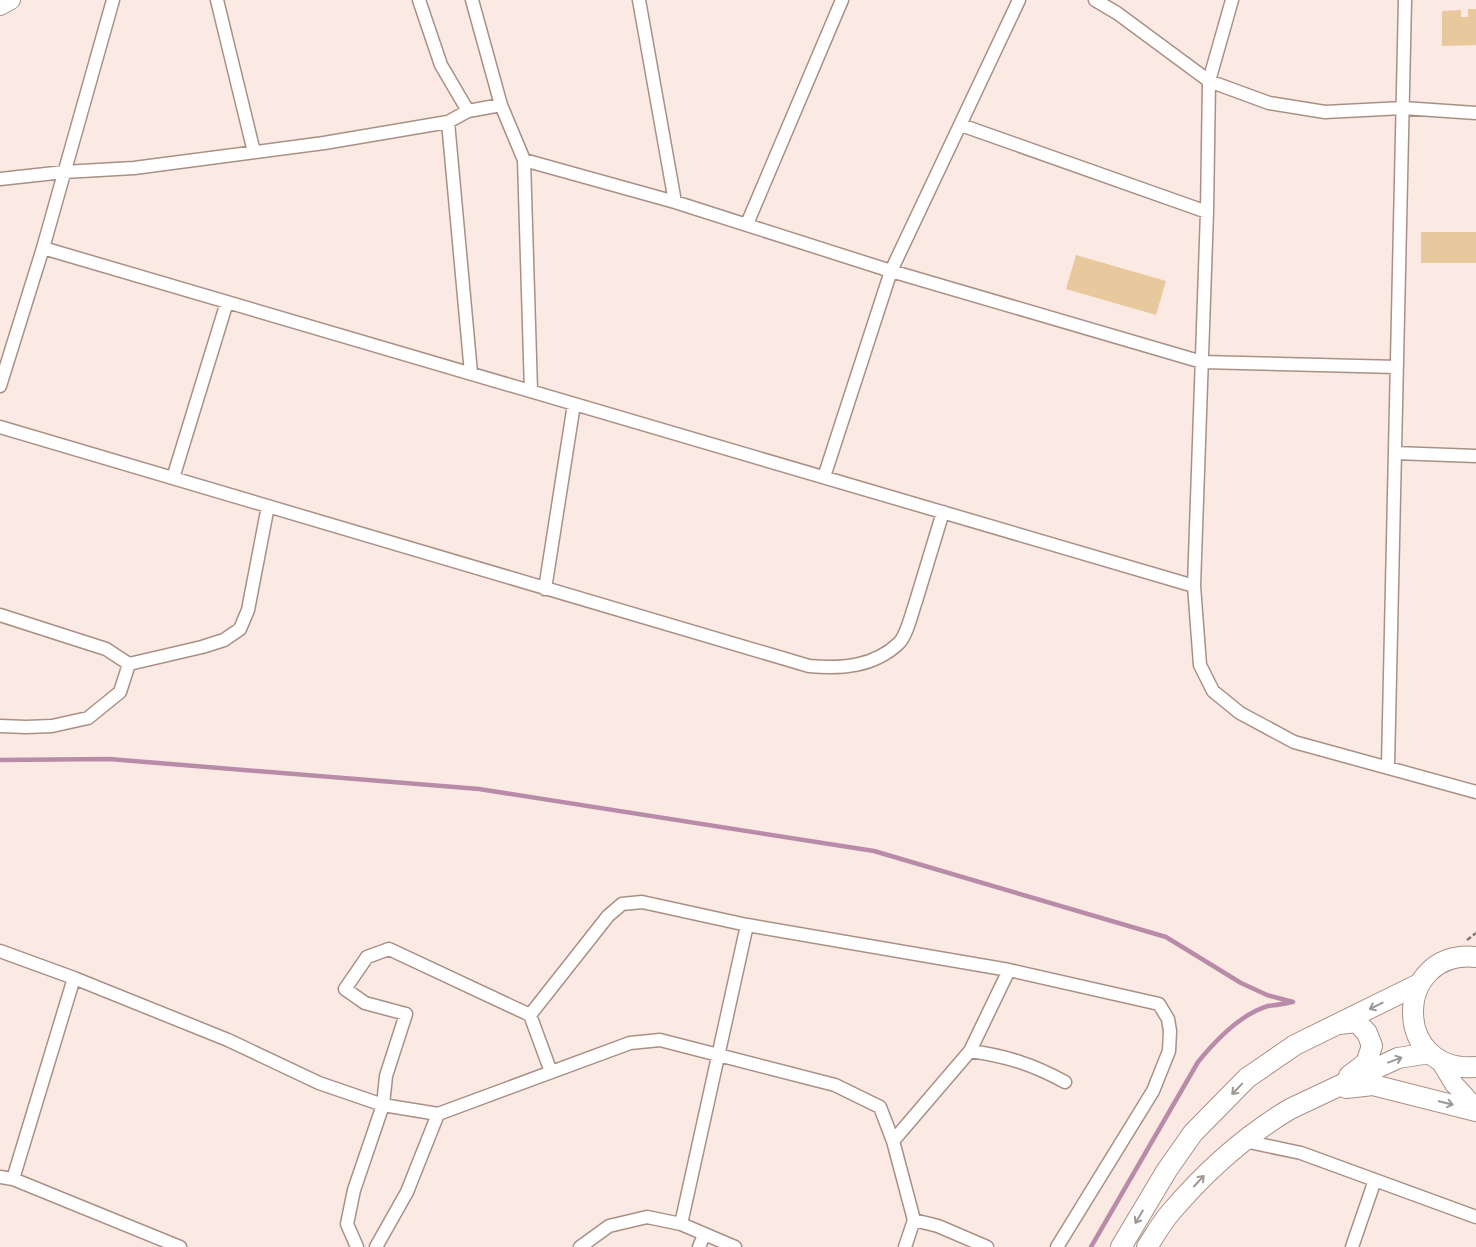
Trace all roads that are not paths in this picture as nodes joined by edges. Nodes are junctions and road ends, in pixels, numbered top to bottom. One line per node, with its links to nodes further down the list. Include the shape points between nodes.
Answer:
1 (11, 0): 12 (main road)
2 (113, 0): 22 (street)
3 (217, 0): 20 (street)
4 (419, 0): 16 (street, via 441,65)
5 (472, 0): 14 (street)
6 (842, 0): 26 (street)
7 (1019, 0): 19 (street)
8 (1094, 0): 13 (street, via 1117,13)
9 (1232, 0): 13 (street)
10 (1405, 0): 15 (street)
11 (642, 3): 24 (street)
12 (0, 6)
13 (1209, 81): 15 (street, via 1269,103 1325,112); 25 (street)
14 (501, 104): 16 (street); 21 (street)
15 (1404, 108): 17 (street); 31 (street)
16 (468, 111): 18 (street)
17 (1476, 113)
18 (448, 122): 20 (street); 32 (street)
19 (961, 125): 25 (street); 28 (street)
20 (254, 152): 22 (street, via 134,168)
21 (524, 160): 24 (street); 34 (street)
22 (64, 172): 23 (street); 27 (street)
23 (0, 179)
24 (675, 202): 26 (street)
25 (1207, 212): 30 (street)
26 (747, 224): 28 (street)
27 (44, 248): 29 (street); 33 (street)
28 (891, 271): 30 (street); 39 (street)
29 (227, 302): 32 (street); 40 (street)
30 (1202, 362): 31 (street); 43 (street)
31 (1397, 367): 37 (street)
32 (471, 373): 34 (street)
33 (0, 386)
34 (531, 391): 35 (street)
35 (574, 404): 39 (street); 44 (street)
36 (0, 427): 40 (street)
37 (1395, 452): 38 (street); 48 (street)
38 (1476, 456)
39 (824, 477): 42 (street)
40 (173, 478): 41 (street)
41 (268, 506): 44 (street); 46 (street, via 248,610 240,629 224,640 202,647)
42 (943, 512): 43 (street); 44 (street, via 909,624 900,642 881,656 858,666 808,666)
43 (1194, 586): 48 (street, via 1200,665 1213,690 1240,713 1294,742)
44 (544, 588)
45 (0, 615): 46 (street, via 106,649)
46 (129, 664): 47 (street, via 120,692 88,718 52,726)
47 (0, 726)
48 (1388, 766): 49 (street)
49 (1476, 792)
50 (747, 925): 53 (street); 56 (street, via 642,902 622,904 608,916); 59 (street)
51 (0, 951): 54 (street)
52 (1472, 954): 55 (main road, via 1446,960 1431,970)
53 (1009, 970): 58 (street); 85 (street, via 1159,1004 1168,1019 1169,1051 1153,1091)
54 (74, 978): 65 (street, via 228,1040 319,1084); 71 (street)
55 (1420, 984): 57 (main road, one-way to 57); 60 (main road, via 1413,1002 1413,1020 1418,1038)
56 (530, 1016): 62 (street); 65 (street, via 389,949 367,957 345,989 365,1003 406,1014 386,1076)
57 (1338, 1024): 64 (main road, via 1357,1022 1367,1033 1372,1046 1366,1063); 86 (main road, one-way to 86, via 1295,1045 1248,1078 1200,1126 1167,1170)
58 (970, 1051): 63 (street, via 1002,1056 1042,1069); 68 (street)
59 (719, 1054): 62 (street, via 660,1040 630,1043); 68 (street, via 835,1085 880,1106); 75 (street)
60 (1434, 1056): 61 (main road, via 1463,1068); 64 (main road, one-way to 60, via 1398,1058); 66 (main road)
61 (1476, 1067)
62 (551, 1072): 67 (street)
63 (1064, 1082)
64 (1330, 1090): 66 (main road, one-way to 66, via 1373,1085); 69 (main road, via 1290,1109)
65 (383, 1105): 67 (street); 78 (street, via 354,1190 347,1224)
66 (1476, 1110)
67 (438, 1114): 79 (street, via 407,1192)
68 (893, 1141): 74 (street)
69 (1244, 1141): 72 (street, via 1301,1153); 87 (main road, one-way to 69, via 1170,1213 1205,1175)
70 (0, 1177): 71 (street)
71 (13, 1179): 77 (street)
72 (1375, 1180): 73 (street); 88 (street)
73 (1476, 1217)
74 (914, 1220): 83 (street); 84 (street, via 938,1226)
75 (681, 1224): 76 (street); 80 (street, via 647,1217 638,1219 609,1226)
76 (704, 1234): 81 (street); 82 (street)
77 (180, 1247)
78 (356, 1247)
79 (376, 1247)
80 (580, 1247)
81 (699, 1247)
82 (735, 1247)
83 (905, 1247)
84 (987, 1247)
85 (1057, 1247)
86 (1121, 1247)
87 (1148, 1247)
88 (1352, 1247)

